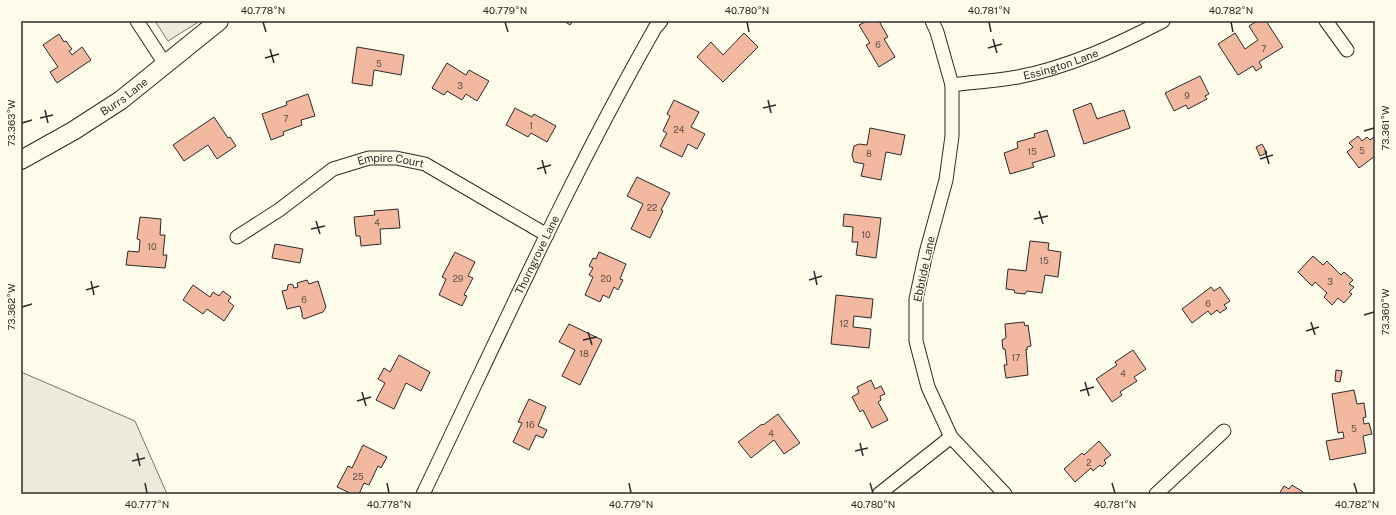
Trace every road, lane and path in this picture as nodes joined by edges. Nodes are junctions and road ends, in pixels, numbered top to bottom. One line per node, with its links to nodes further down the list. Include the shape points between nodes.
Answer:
1 (137, 21): 8 (street)
2 (220, 21): 8 (street, Burrs Lane)
3 (661, 21): 11 (street, Thorngrove Lane, via 627,78)
4 (932, 21): 9 (street, Ebbtide Lane, via 938,32)
5 (1163, 21): 9 (street, Essington Lane, via 1118,44 1070,63 1019,77)
6 (1326, 21): 7 (street)
7 (1347, 50)
8 (165, 64): 10 (street, Burrs Lane, via 121,100)
9 (952, 85): 14 (street, Ebbtide Lane, via 952,136 946,180 916,299 916,341 928,387)
10 (21, 160)
11 (547, 235): 12 (street, Empire Court, via 425,164 396,158 369,158 333,169 279,210); 15 (street, Thorngrove Lane)
12 (237, 237)
13 (1224, 431): 18 (street)
14 (951, 437): 16 (street); 17 (street, Ebbtide Lane)
15 (423, 494)
16 (879, 494)
17 (1005, 494)
18 (1156, 494)

